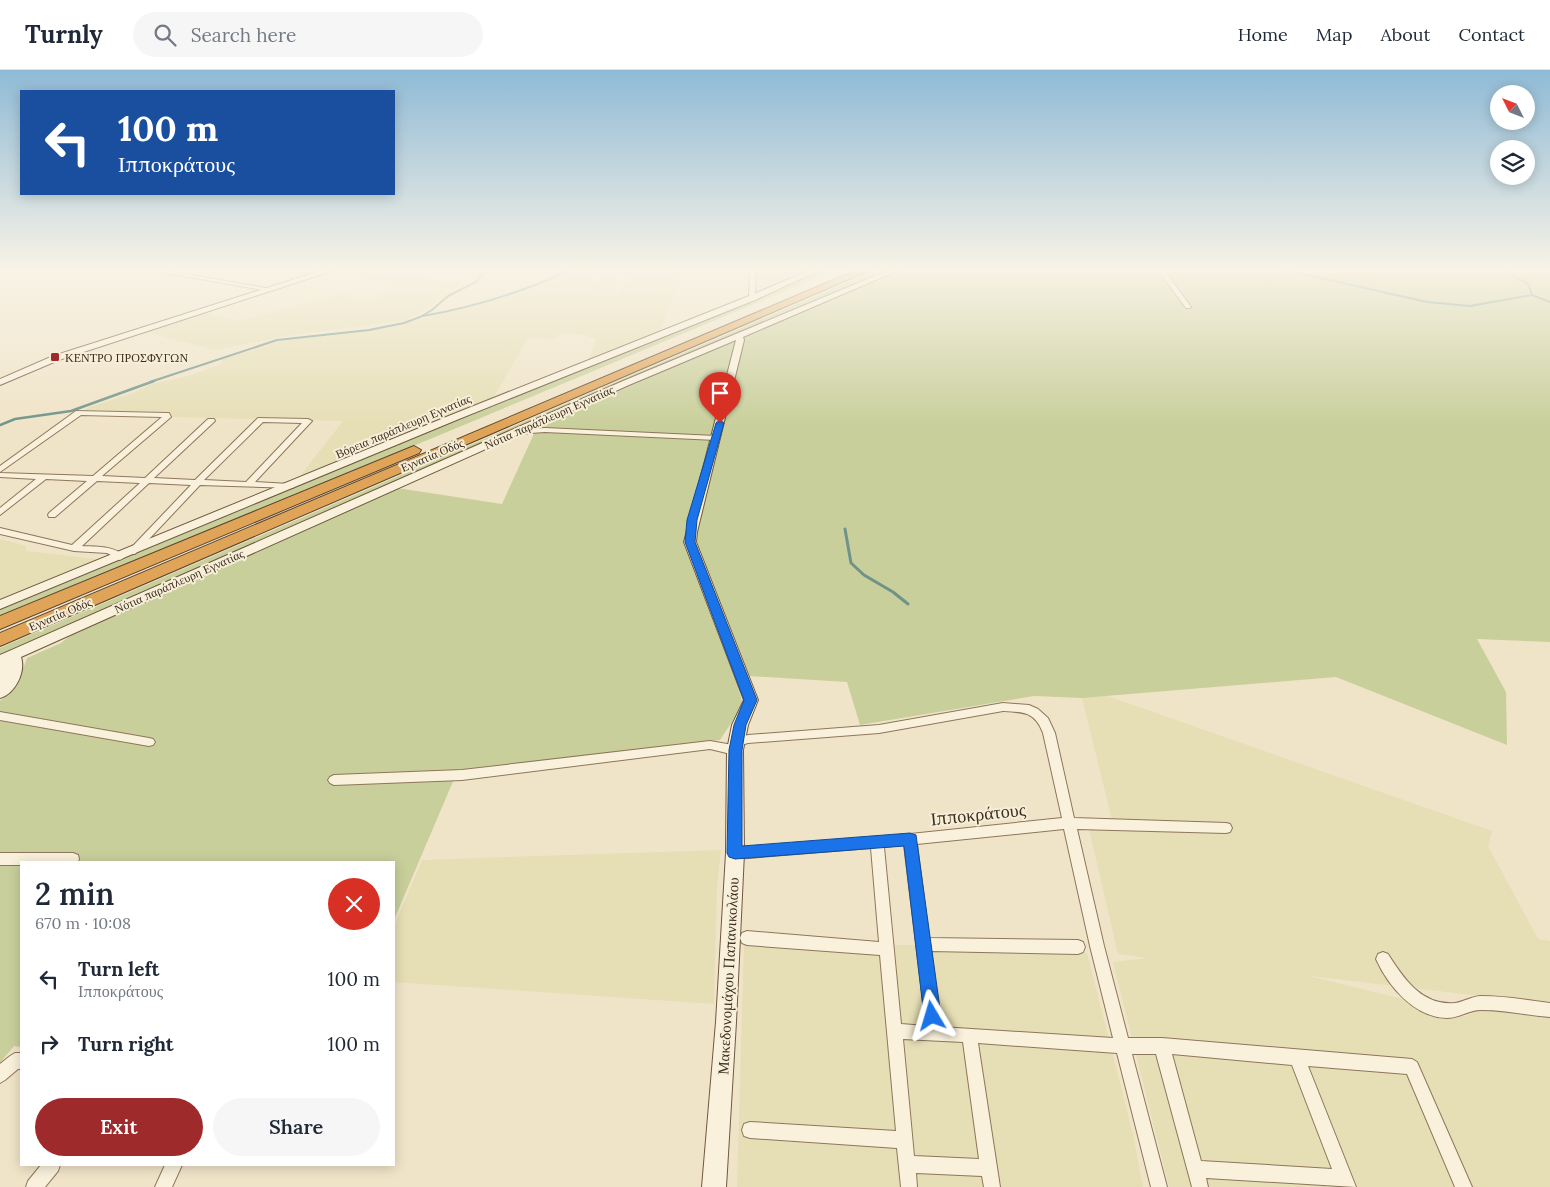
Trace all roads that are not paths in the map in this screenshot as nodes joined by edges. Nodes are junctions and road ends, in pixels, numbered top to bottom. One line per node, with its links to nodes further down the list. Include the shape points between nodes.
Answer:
1 (167, 322): 7 (street, via 56,358)
2 (692, 322): 18 (street, Βόρεια παράπλευρη Εγνατίας)
3 (719, 322): 26 (highway, Εγνατία Οδός)
4 (743, 322): 27 (highway, Εγνατία Οδός)
5 (771, 322): 6 (street, Νότια παράπλευρη Εγνατίας)
6 (738, 336): 9 (street, Νότια παράπλευρη Εγνατίας); 10 (street, Μακεδονομάχου Παπανικολάου, via 740,340)
7 (0, 382)
8 (211, 421): 15 (street)
9 (516, 432): 10 (street, via 545,430); 28 (street, Νότια παράπλευρη Εγνατίας)
10 (716, 438): 32 (street, Μακεδονομάχου Παπανικολάου, via 692,520 690,542 751,700 740,725)
11 (0, 470): 14 (street, via 79,413 166,415)
12 (0, 475): 13 (street)
13 (45, 476): 14 (street); 19 (street)
14 (94, 478): 15 (street); 20 (street)
15 (146, 481): 16 (street); 22 (street)
16 (197, 483): 17 (street); 17 (street, via 261,420 308,421); 23 (street)
17 (248, 485): 18 (street)
18 (291, 486): 23 (street, Βόρεια παράπλευρη Εγνατίας)
19 (0, 512)
20 (52, 515)
21 (0, 530): 22 (street)
22 (74, 548): 24 (street, via 111,552)
23 (132, 552): 24 (street, Βόρεια παράπλευρη Εγνατίας)
24 (120, 557): 25 (street, Βόρεια παράπλευρη Εγνατίας)
25 (0, 605)
26 (0, 623)
27 (0, 640)
28 (6, 658): 29 (street, via 16,662 15,673)
29 (3, 685)
30 (0, 716): 31 (street)
31 (149, 742)
32 (736, 746): 33 (street, via 710,745 462,775); 34 (street, via 748,738 878,729 1004,707 1025,708 1044,721 1049,734); 38 (street, Μακεδονομάχου Παπανικολάου)
33 (334, 780)
34 (1068, 823): 35 (street, Ιπποκράτους); 36 (street, Ιπποκράτους); 50 (street)
35 (1226, 828)
36 (910, 839): 37 (street, Ιπποκράτους); 42 (street)
37 (877, 842): 38 (street, Ιπποκράτους); 44 (street)
38 (735, 853): 65 (street, Μακεδονομάχου Παπανικολάου)
39 (0, 859): 40 (street)
40 (73, 859)
41 (747, 938): 44 (street)
42 (924, 944): 43 (street); 48 (street)
43 (1078, 948)
44 (887, 949): 47 (street)
45 (1383, 959): 46 (street, via 1404,990 1433,1008 1460,1010 1478,1003)
46 (1550, 1010)
47 (895, 1031): 48 (street); 56 (street)
48 (934, 1034): 49 (street)
49 (969, 1034): 50 (street); 60 (street)
50 (1123, 1046): 51 (street); 68 (street)
51 (1162, 1046): 52 (street); 61 (street)
52 (1297, 1058): 62 (street); 70 (street, via 1412,1067)
53 (18, 1061): 54 (street)
54 (0, 1075)
55 (750, 1130): 56 (street)
56 (905, 1140): 57 (street)
57 (907, 1164): 60 (street); 66 (street)
58 (51, 1166): 63 (street)
59 (174, 1166): 64 (street)
60 (989, 1168): 67 (street)
61 (1195, 1169): 62 (street); 69 (street)
62 (1346, 1182)
63 (34, 1187)
64 (163, 1187)
65 (714, 1187)
66 (909, 1187)
67 (992, 1187)
68 (1159, 1187)
69 (1200, 1187)
70 (1464, 1187)

